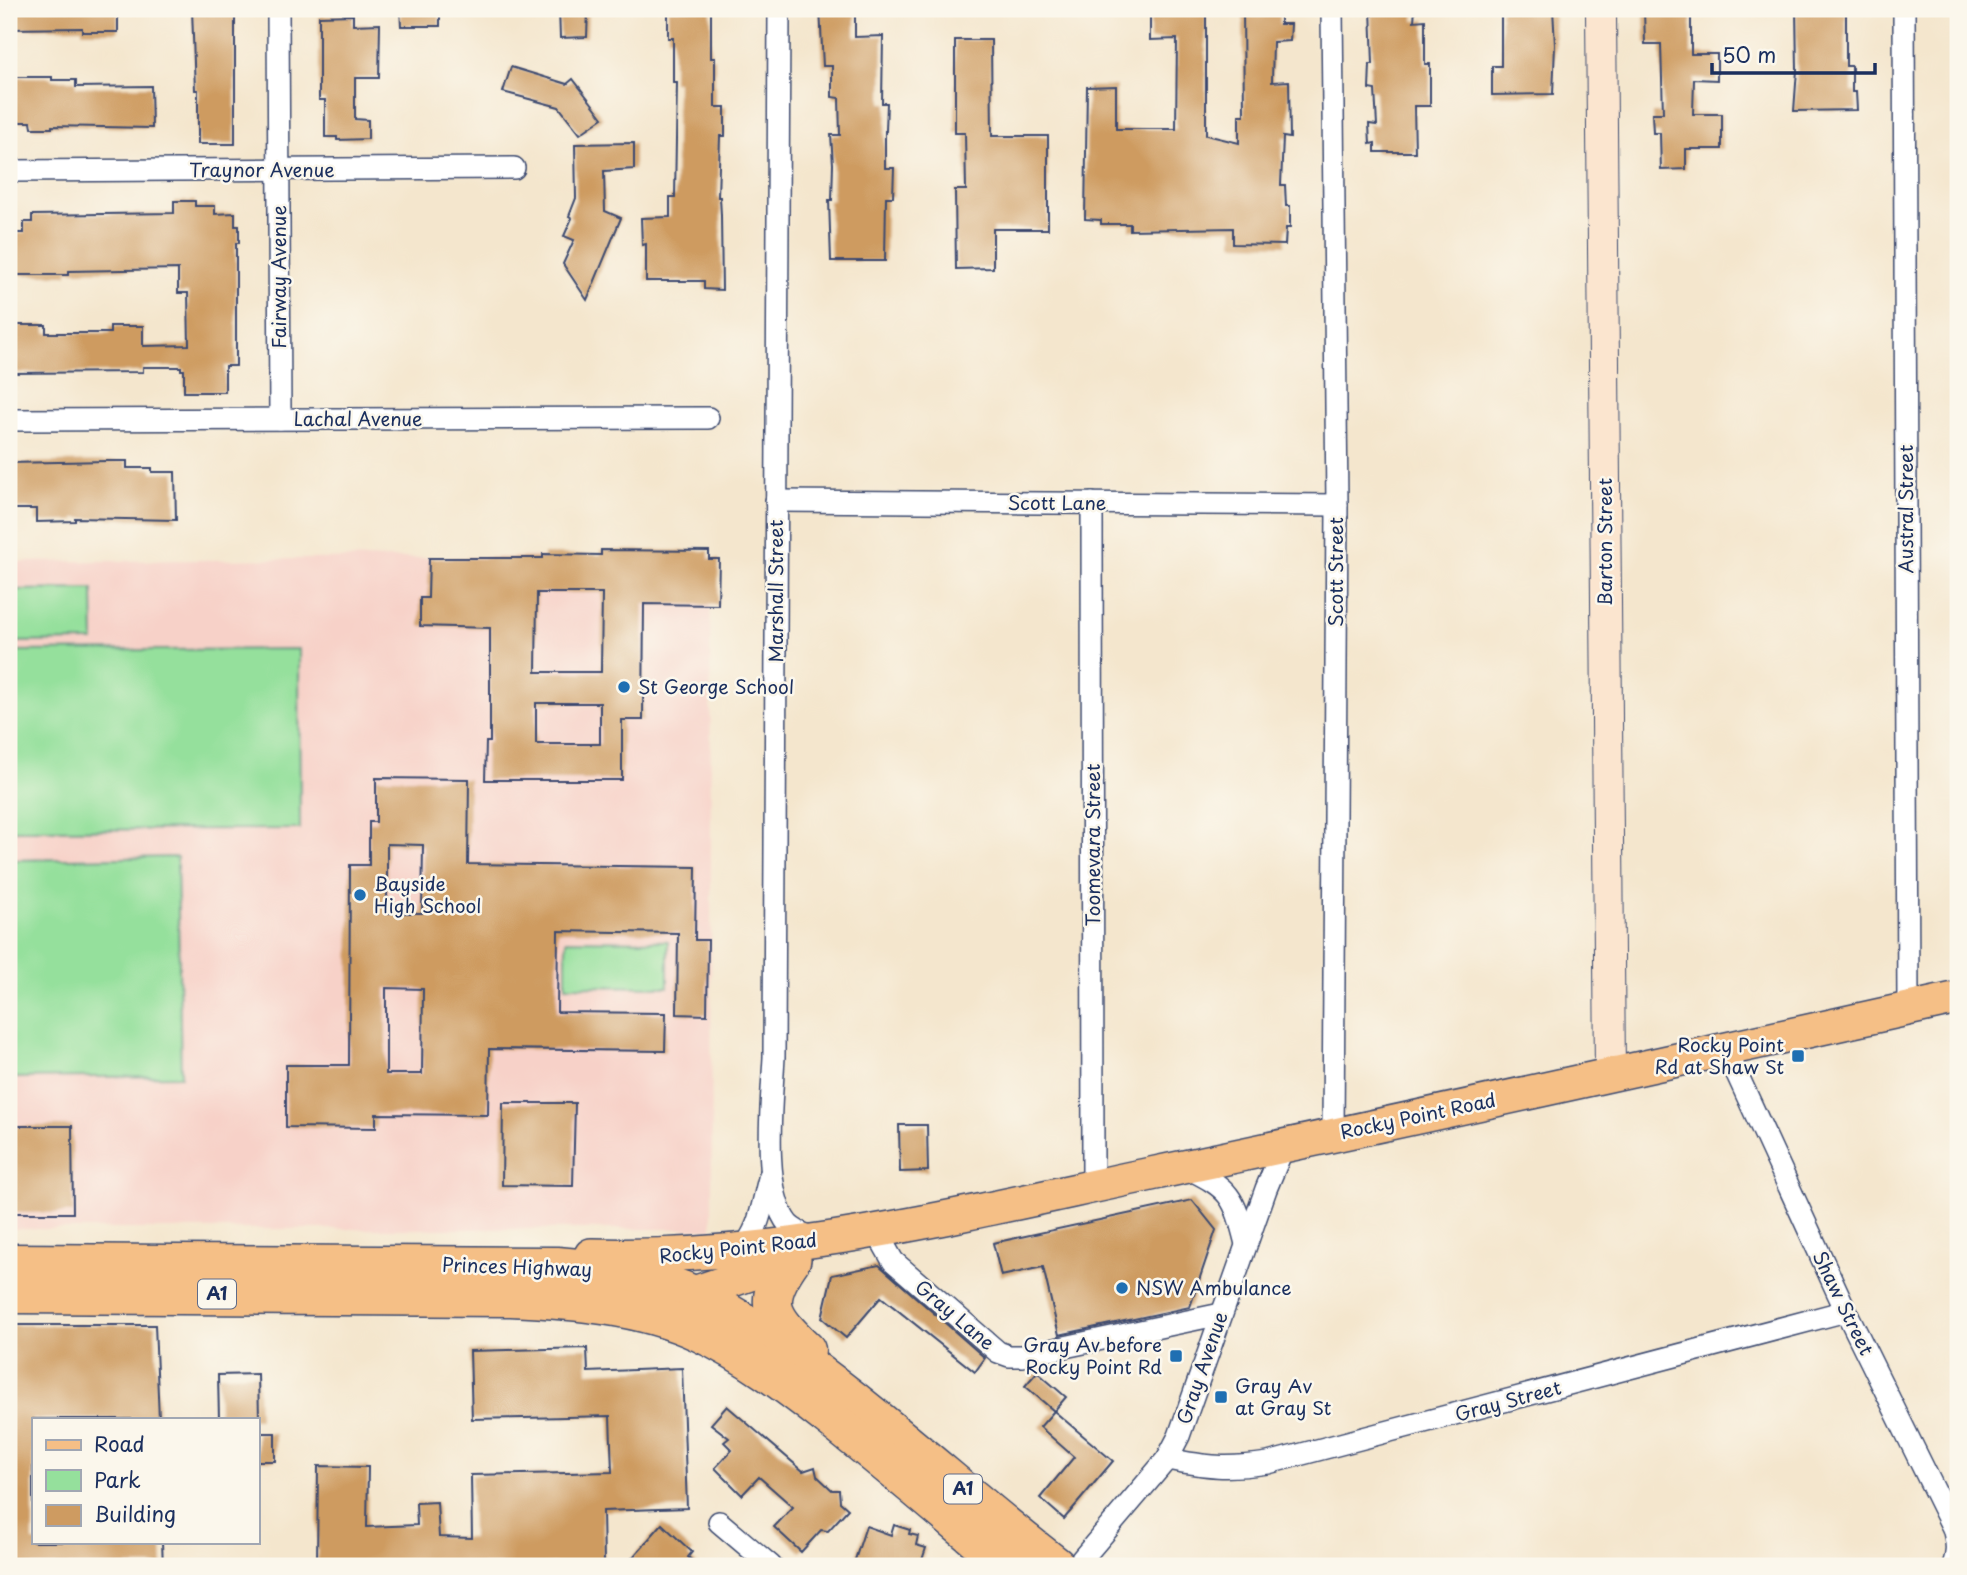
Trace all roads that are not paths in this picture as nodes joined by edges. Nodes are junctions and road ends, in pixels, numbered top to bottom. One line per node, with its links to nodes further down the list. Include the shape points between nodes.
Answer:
1 (278, 9): 7 (street, Fairway Avenue)
2 (779, 9): 12 (street, Marshall Street)
3 (1332, 9): 14 (street, Scott Street)
4 (1601, 9): 18 (street, Barton Street)
5 (1904, 9): 16 (street, Austral Street)
6 (514, 168): 7 (street, Traynor Avenue)
7 (279, 170): 8 (street, Traynor Avenue); 10 (street, Fairway Avenue)
8 (9, 171)
9 (708, 418): 10 (street, Lachal Avenue)
10 (280, 419): 11 (street, Lachal Avenue)
11 (9, 420)
12 (776, 501): 13 (street, Scott Lane); 22 (street, Marshall Street)
13 (1092, 503): 14 (street, Scott Lane); 23 (street, Toomevara Street)
14 (1337, 505): 19 (street, Scott Street)
15 (1958, 998): 16 (main road, Rocky Point Road)
16 (1908, 1009): 17 (main road, Rocky Point Road)
17 (1726, 1050): 18 (main road, Rocky Point Road); 32 (street, Shaw Street)
18 (1611, 1074): 19 (main road, Rocky Point Road)
19 (1333, 1134): 20 (main road, Rocky Point Road)
20 (1284, 1146): 21 (main road, Rocky Point Road); 25 (street, Gray Avenue)
21 (1185, 1167): 23 (main road, Rocky Point Road); 25 (street, via 1227,1193 1237,1209)
22 (771, 1172): 26 (street, Marshall Street, via 786,1222 800,1233); 27 (street, Marshall Street, via 757,1227)
23 (1093, 1186): 24 (main road, Rocky Point Road)
24 (876, 1231): 26 (main road, Rocky Point Road); 34 (street, Gray Lane, via 892,1261 998,1352 1009,1356)
25 (1246, 1244): 34 (street, Gray Avenue)
26 (804, 1250): 27 (main road, Rocky Point Road); 31 (main road, Rocky Point Road); 35 (highway, via 775,1284 773,1308 778,1320)
27 (740, 1251): 29 (main road, Rocky Point Road, via 650,1257 476,1252)
28 (9, 1263): 29 (highway, Princes Highway / A1)
29 (433, 1264): 31 (highway, Princes Highway / A1, via 596,1270)
30 (9, 1294): 33 (highway, Princes Highway / A1, via 511,1297)
31 (692, 1294): 33 (main road, Rocky Point Road); 35 (highway, Princes Highway / A1, via 753,1327)
32 (1846, 1311): 36 (street, Gray Street, via 1268,1463 1209,1467); 38 (street, Shaw Street, via 1953,1528)
33 (635, 1312): 40 (highway, Princes Highway / A1, via 698,1331 756,1364 845,1430)
34 (1221, 1314): 36 (street, Gray Avenue)
35 (870, 1412): 41 (highway, Princes Highway / A1)
36 (1167, 1459): 42 (street, Gray Avenue)
37 (719, 1522): 39 (street)
38 (1955, 1561)
39 (771, 1566)
40 (1008, 1566)
41 (1056, 1566)
42 (1079, 1566)

